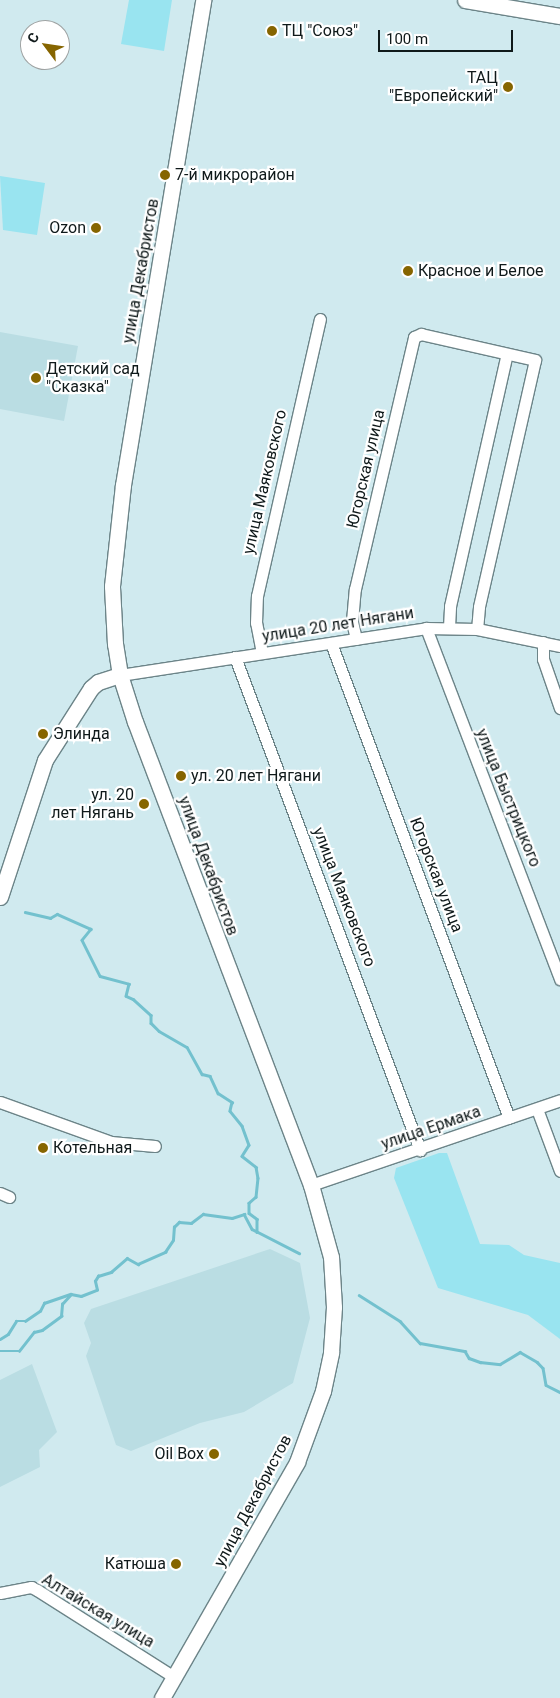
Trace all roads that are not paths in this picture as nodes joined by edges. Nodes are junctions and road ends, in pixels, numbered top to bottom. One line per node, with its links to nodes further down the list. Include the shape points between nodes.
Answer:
1 (202, 0): 15 (main road, улица Декабристов, via 113,558 112,614)
2 (465, 0): 3 (main road)
3 (560, 16)
4 (320, 319): 13 (street, улица Маяковского, via 256,596 256,624)
5 (507, 354): 6 (street, via 450,606); 8 (street, via 535,360 479,607); 9 (street, Югорская улица, via 421,334 414,337 355,589 352,620)
6 (449, 627): 7 (street, улица 20 лет Нягани); 8 (street, улица 20 лет Нягани)
7 (426, 628): 9 (street, улица 20 лет Нягани); 18 (street, улица Быстрицкого)
8 (477, 629): 10 (street, улица 20 лет Нягани)
9 (356, 639): 11 (street, улица 20 лет Нягани)
10 (544, 642): 12 (street, улица 20 лет Нягани); 16 (street, via 543,659)
11 (331, 643): 13 (street, улица 20 лет Нягани); 22 (street, Югорская улица)
12 (560, 646)
13 (262, 653): 14 (street, улица 20 лет Нягани)
14 (235, 657): 15 (street, улица 20 лет Нягани); 24 (street, улица Маяковского)
15 (120, 675): 17 (main road, via 98,682 91,688 45,760 33,805); 26 (main road, улица Декабристов, via 231,980)
16 (560, 708)
17 (0, 897)
18 (560, 979)
19 (560, 1100): 21 (street, улица Ермака)
20 (0, 1102): 23 (street, via 111,1142)
21 (537, 1109): 22 (street, улица Ермака); 25 (street)
22 (509, 1118): 24 (street, улица Ермака)
23 (155, 1146)
24 (420, 1150): 26 (street, улица Ермака)
25 (560, 1171)
26 (311, 1185): 28 (main road, улица Декабристов, via 326,1234 334,1285 331,1352 323,1391 286,1484)
27 (0, 1593): 28 (street, Алтайская улица, via 31,1587)
28 (174, 1677): 29 (main road, улица Декабристов)
29 (162, 1698)

